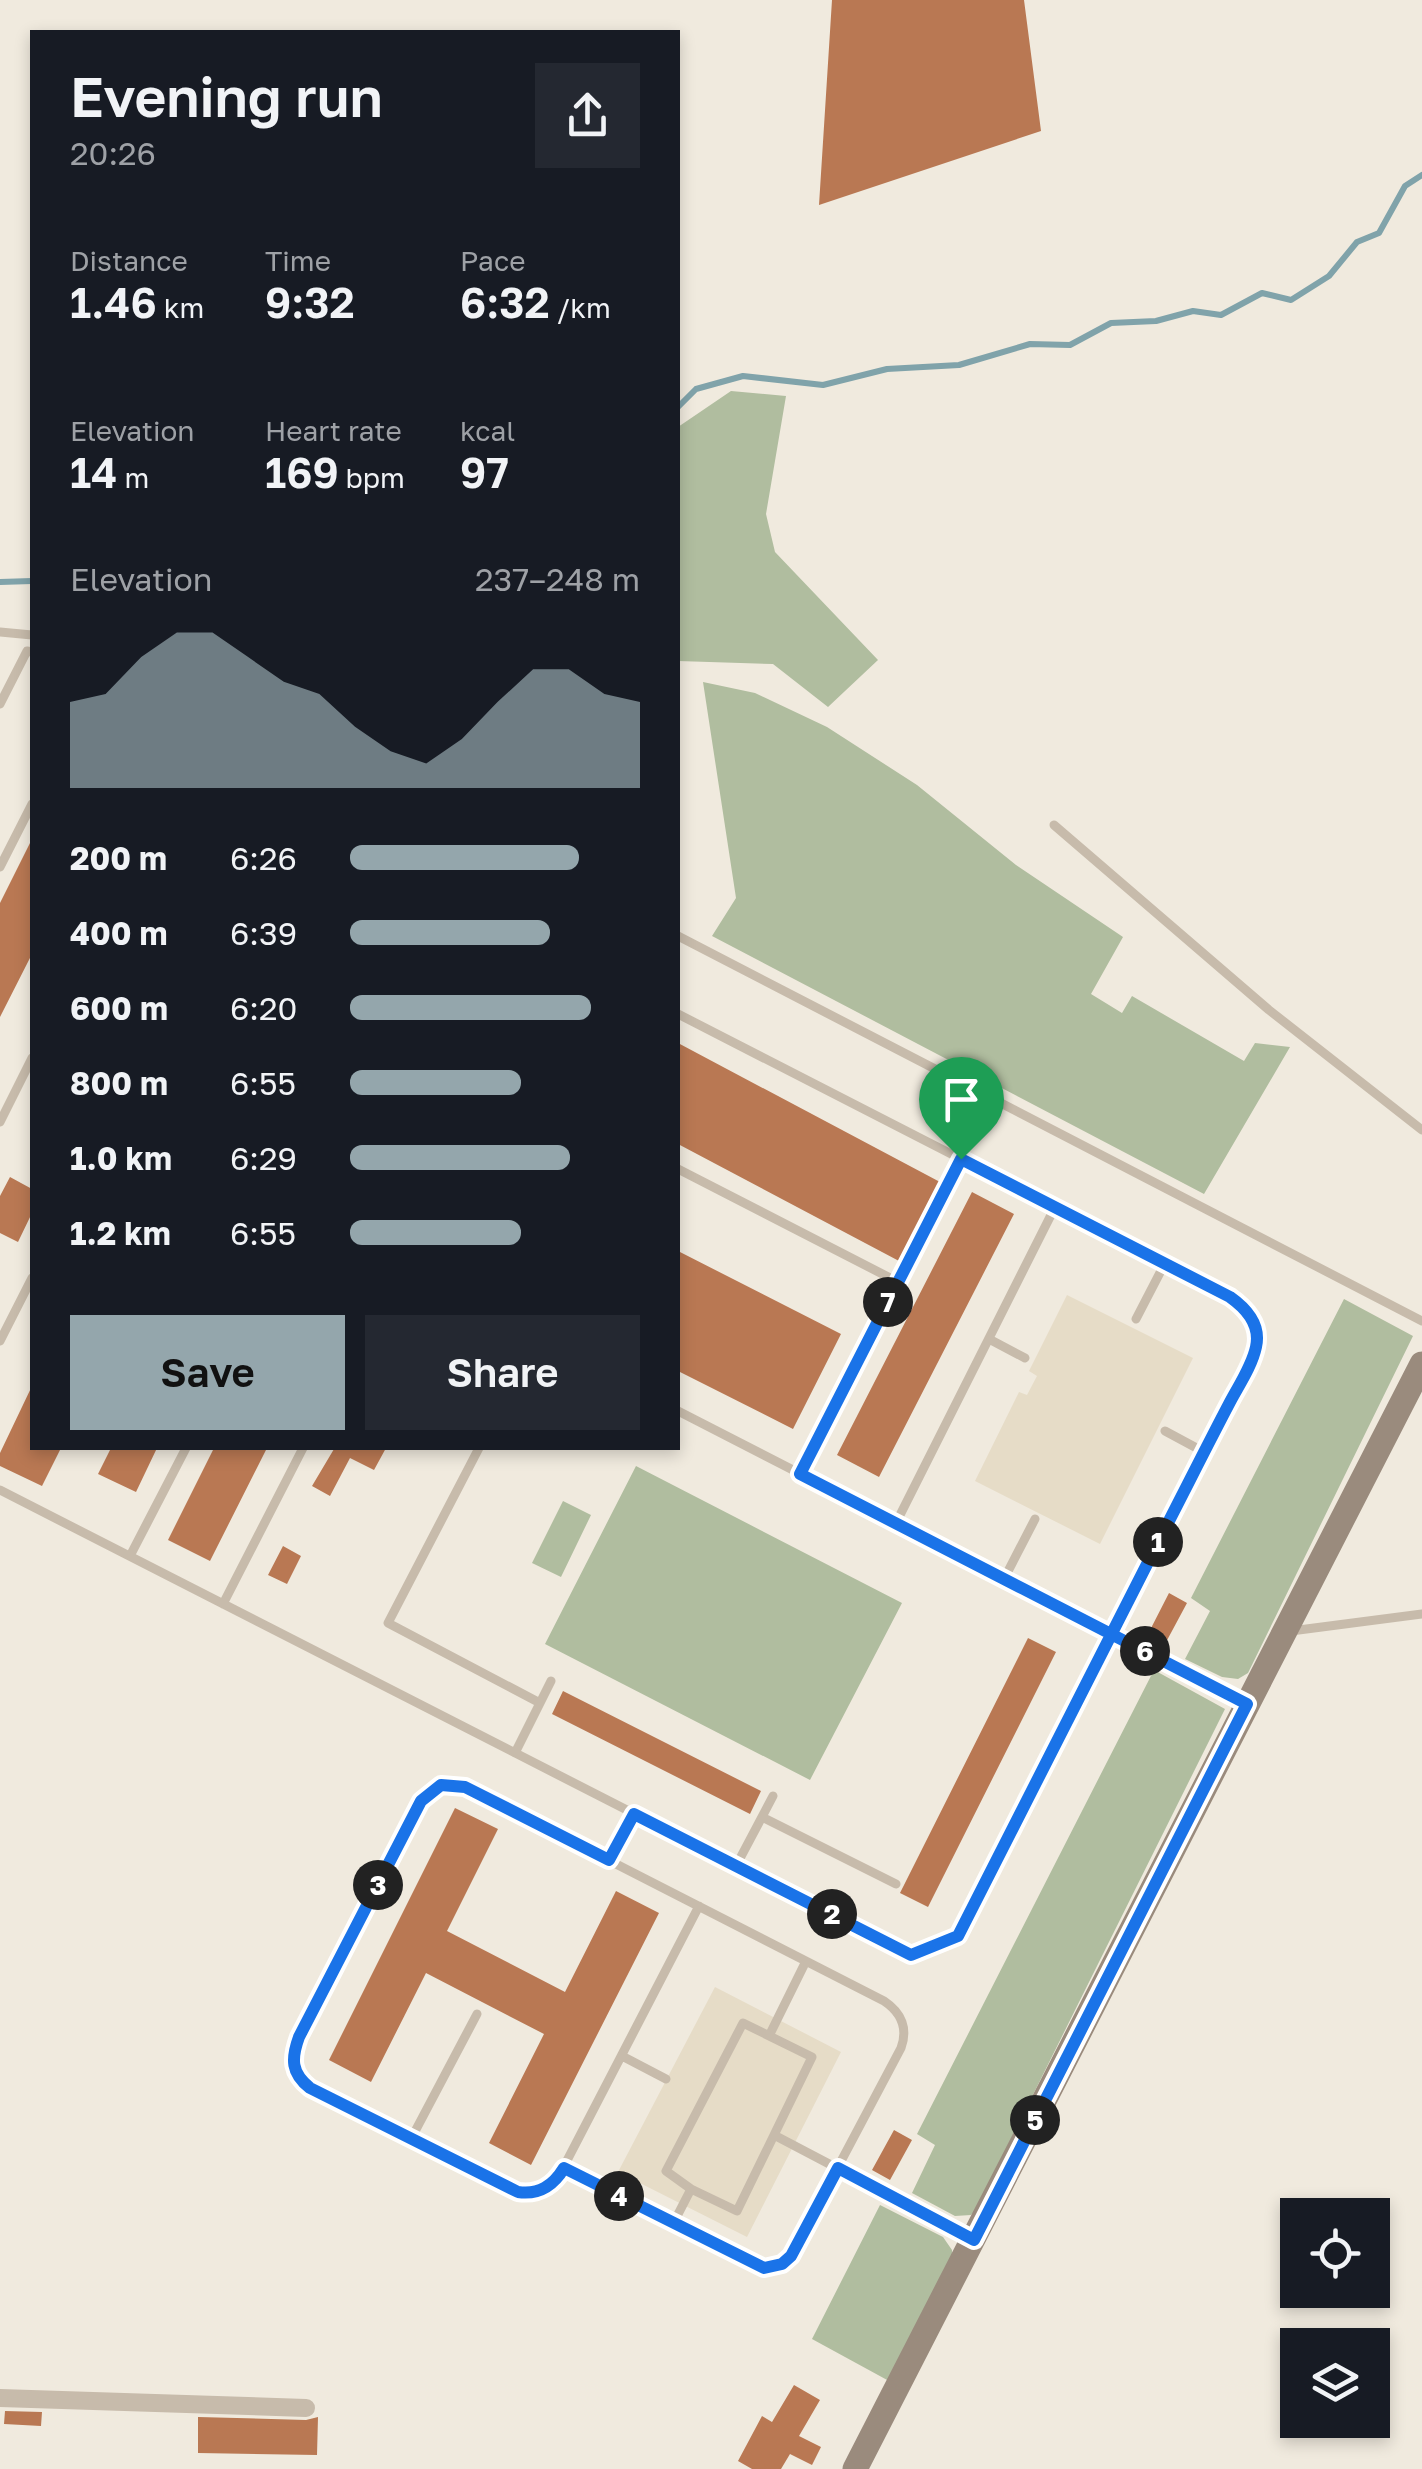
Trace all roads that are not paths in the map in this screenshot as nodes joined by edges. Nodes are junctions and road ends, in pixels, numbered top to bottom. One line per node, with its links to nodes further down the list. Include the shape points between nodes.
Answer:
1 (0, 632): 2 (lane)
2 (30, 635)
3 (30, 652): 4 (lane)
4 (0, 704)
5 (30, 808): 7 (lane)
6 (1054, 825): 12 (lane, via 1269,1010)
7 (0, 867)
8 (680, 937): 20 (lane)
9 (680, 1015): 13 (lane)
10 (30, 1062): 11 (lane)
11 (0, 1122)
12 (1422, 1130)
13 (961, 1159): 15 (lane); 18 (lane)
14 (680, 1171): 18 (lane)
15 (1055, 1208): 16 (lane); 21 (lane)
16 (1165, 1263): 19 (lane); 30 (lane, via 1237,1302 1256,1329 1253,1356)
17 (30, 1282): 22 (lane)
18 (898, 1282): 31 (lane)
19 (1136, 1320)
20 (1422, 1321)
21 (989, 1339): 23 (lane); 34 (lane)
22 (0, 1341)
23 (1025, 1358)
24 (1422, 1364): 39 (main road)
25 (680, 1412): 31 (lane)
26 (1165, 1431): 30 (lane)
27 (185, 1450): 35 (lane)
28 (302, 1450): 37 (lane)
29 (477, 1450): 42 (lane, via 388,1623)
30 (1204, 1452): 40 (lane)
31 (800, 1474): 34 (lane)
32 (0, 1490): 35 (lane)
33 (1035, 1519): 36 (lane)
34 (896, 1523): 36 (lane)
35 (130, 1556): 37 (lane)
36 (1004, 1578): 40 (lane)
37 (224, 1604): 44 (lane)
38 (1422, 1614): 39 (lane)
39 (1283, 1632): 43 (main road)
40 (1112, 1634): 43 (lane); 49 (lane, via 958,1936 911,1955)
41 (551, 1682): 42 (lane)
42 (540, 1703): 44 (lane)
43 (1247, 1704): 63 (main road)
44 (515, 1752): 46 (lane)
45 (772, 1796): 47 (lane)
46 (634, 1814): 48 (lane); 49 (lane)
47 (762, 1816): 49 (lane); 50 (lane)
48 (609, 1860): 51 (lane); 58 (lane, via 459,1784 441,1785 421,1801 292,2062 310,2088)
49 (736, 1866)
50 (896, 1884)
51 (698, 1906): 52 (lane); 55 (lane)
52 (806, 1961): 54 (lane); 60 (lane, via 890,2005 904,2027 900,2048)
53 (477, 2014): 58 (lane)
54 (769, 2036): 57 (lane, via 812,2057); 61 (lane, via 742,2023 666,2171)
55 (622, 2056): 56 (lane); 59 (lane)
56 (666, 2078)
57 (774, 2135): 60 (lane); 61 (lane, via 737,2211)
58 (411, 2139): 59 (lane, via 518,2192 539,2192)
59 (564, 2168): 62 (lane)
60 (838, 2168): 62 (lane, via 794,2250 776,2266 752,2264); 63 (lane)
61 (690, 2189): 62 (lane)
62 (673, 2224)
63 (974, 2240): 66 (main road)
64 (0, 2398): 65 (street)
65 (306, 2408)
66 (860, 2467)

